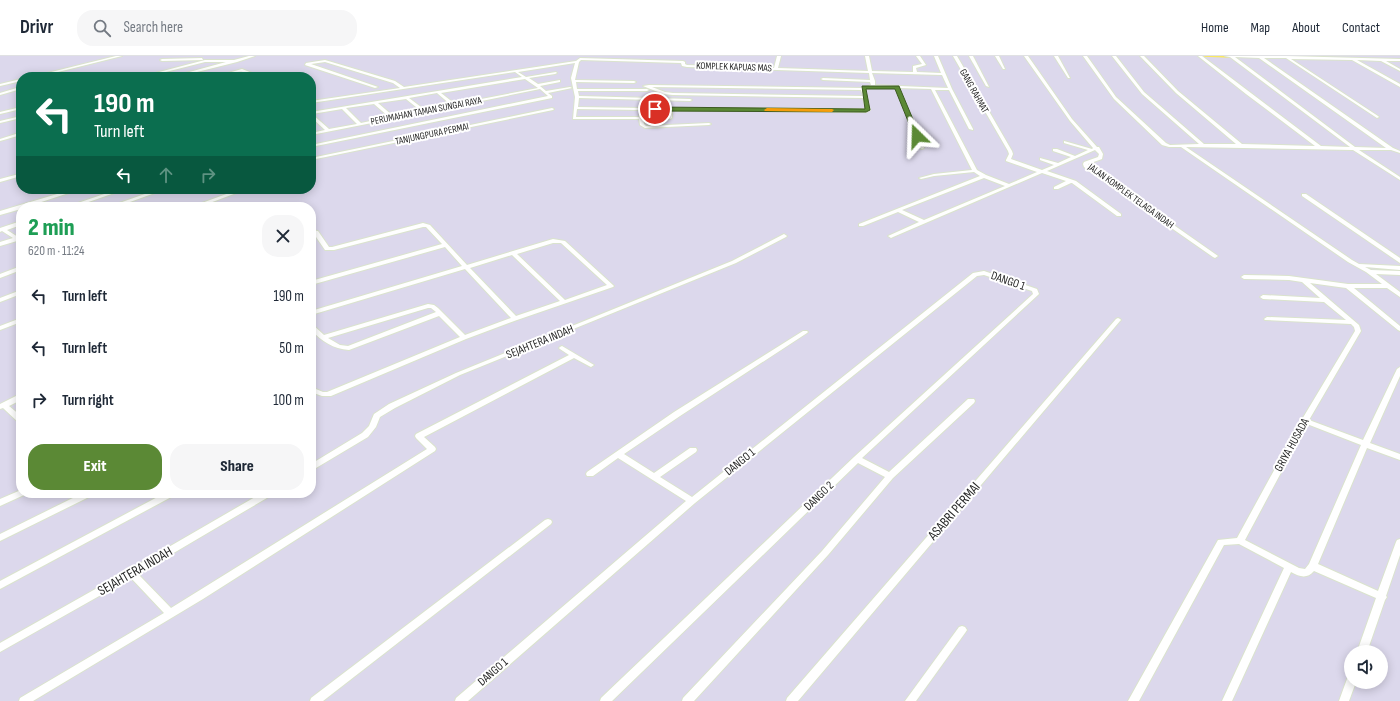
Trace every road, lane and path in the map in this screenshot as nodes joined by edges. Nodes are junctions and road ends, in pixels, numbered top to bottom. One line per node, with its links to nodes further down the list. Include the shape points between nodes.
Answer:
1 (120, 56): 42 (street)
2 (253, 56): 27 (street)
3 (779, 56): 36 (street)
4 (862, 56): 5 (street)
5 (867, 56): 48 (street)
6 (918, 56): 51 (street, via 924,66 914,67)
7 (936, 56): 52 (street)
8 (955, 56): 143 (street, GANG RAHMAT, via 1010,151 1008,160)
9 (971, 56): 68 (street)
10 (997, 56): 37 (street)
11 (1026, 56): 132 (street, JALAN KOMPLEK TELAGA INDAH, via 1071,120)
12 (1056, 56): 53 (street)
13 (1085, 56): 128 (street, via 1104,84 1138,120 1166,145)
14 (1114, 56): 127 (street, via 1143,93)
15 (1142, 56): 129 (street, via 1177,92)
16 (1200, 56): 130 (street)
17 (1226, 56): 18 (street)
18 (1230, 56): 19 (street); 133 (street)
19 (1258, 56): 20 (street); 134 (street)
20 (1284, 56): 21 (street); 109 (street)
21 (1307, 57): 22 (street)
22 (1348, 57): 24 (street); 69 (street)
23 (730, 59): 34 (street)
24 (1380, 59): 28 (street); 40 (street)
25 (162, 60): 26 (street)
26 (209, 60): 27 (street); 43 (street)
27 (238, 60): 44 (street)
28 (1400, 60)
29 (753, 61): 35 (street)
30 (577, 62): 34 (street, KOMPLEK KAPUAS MAS, via 579,59 665,61 683,62 683,65); 47 (street, KOMPLEK KAPUAS MAS); 60 (street)
31 (800, 63): 38 (street)
32 (824, 64): 39 (street)
33 (847, 66): 41 (street)
34 (728, 67): 35 (street, KOMPLEK KAPUAS MAS)
35 (752, 68): 36 (street, KOMPLEK KAPUAS MAS)
36 (776, 68): 38 (street, KOMPLEK KAPUAS MAS)
37 (1004, 68)
38 (799, 69): 39 (street, KOMPLEK KAPUAS MAS)
39 (823, 70): 41 (street, KOMPLEK KAPUAS MAS)
40 (1400, 70)
41 (847, 71): 48 (street, KOMPLEK KAPUAS MAS)
42 (54, 72)
43 (162, 72)
44 (192, 72)
45 (235, 72): 46 (street)
46 (247, 72)
47 (516, 72): 55 (street); 66 (street, KOMPLEK KAPUAS MAS)
48 (871, 72): 51 (street, KOMPLEK KAPUAS MAS); 62 (street)
49 (362, 73): 54 (street); 54 (street, via 325,61 306,64); 73 (street, via 398,84)
50 (555, 73): 55 (street)
51 (916, 73): 52 (street, KOMPLEK KAPUAS MAS)
52 (944, 74): 80 (street)
53 (1069, 76)
54 (346, 78): 70 (street)
55 (528, 78): 63 (street); 65 (street)
56 (656, 79): 67 (street)
57 (823, 79): 62 (street)
58 (16, 81): 64 (street)
59 (559, 81): 65 (street)
60 (573, 81): 61 (street); 81 (street)
61 (634, 82)
62 (873, 82): 72 (street); 77 (street)
63 (497, 84): 71 (street); 74 (street)
64 (0, 85)
65 (537, 85): 75 (street)
66 (422, 86): 73 (street, KOMPLEK KAPUAS MAS); 88 (street)
67 (654, 86): 77 (street); 92 (street, via 645,86 673,94)
68 (988, 86)
69 (1400, 86)
70 (376, 87)
71 (502, 87)
72 (897, 87): 78 (street); 131 (street)
73 (403, 88): 96 (street, KOMPLEK KAPUAS MAS)
74 (469, 88): 84 (street); 86 (street)
75 (541, 88): 85 (street); 89 (street, PERUMAHAN TAMAN SUNGAI RAYA)
76 (570, 88): 85 (street)
77 (863, 88): 92 (street)
78 (932, 88): 80 (street); 142 (street)
79 (16, 89): 87 (street)
80 (950, 89): 118 (street)
81 (575, 90): 82 (street); 91 (street)
82 (647, 90)
83 (507, 91): 89 (street)
84 (473, 92)
85 (546, 92): 108 (street, via 552,97)
86 (439, 93): 88 (street); 98 (street)
87 (0, 94)
88 (430, 94): 93 (street)
89 (512, 94): 94 (street, PERUMAHAN TAMAN SUNGAI RAYA)
90 (478, 96): 94 (street)
91 (577, 97): 95 (street); 100 (street)
92 (865, 97): 104 (street, via 868,110 866,111)
93 (407, 98): 97 (street); 105 (street)
94 (483, 100): 98 (street, PERUMAHAN TAMAN SUNGAI RAYA)
95 (690, 100)
96 (316, 101)
97 (375, 103): 99 (street); 111 (street)
98 (454, 105): 105 (street, PERUMAHAN TAMAN SUNGAI RAYA); 108 (street)
99 (343, 108): 107 (street); 116 (street)
100 (576, 108): 112 (street, via 576,118); 112 (street, via 643,109)
101 (16, 109): 106 (street)
102 (552, 109): 139 (street, TANJUNGPURA PERMAI)
103 (655, 109): 104 (street)
104 (670, 109): 113 (street)
105 (424, 112): 111 (street, PERUMAHAN TAMAN SUNGAI RAYA)
106 (0, 113)
107 (316, 113)
108 (467, 114): 124 (street)
109 (1377, 117)
110 (16, 118): 115 (street)
111 (393, 118): 116 (street, PERUMAHAN TAMAN SUNGAI RAYA)
112 (641, 118): 117 (street, via 642,125 646,127)
113 (670, 118)
114 (316, 119): 119 (street)
115 (0, 122)
116 (360, 124): 120 (street, PERUMAHAN TAMAN SUNGAI RAYA)
117 (709, 124)
118 (971, 129)
119 (327, 130): 120 (street, PERUMAHAN TAMAN SUNGAI RAYA); 121 (street, PERUMAHAN TAMAN SUNGAI RAYA)
120 (333, 130): 124 (street)
121 (316, 133)
122 (16, 135): 123 (street)
123 (0, 140)
124 (342, 140): 126 (street)
125 (1066, 142): 136 (street)
126 (316, 145)
127 (1203, 145): 128 (street); 129 (street)
128 (1182, 146): 179 (street, via 1343,257)
129 (1241, 146): 130 (street)
130 (1319, 147): 133 (street)
131 (922, 148)
132 (1096, 148): 136 (street); 177 (street, JALAN KOMPLEK TELAGA INDAH, via 1102,156 1086,163 1086,166)
133 (1354, 148): 134 (street); 147 (street)
134 (1391, 149): 137 (street)
135 (1054, 150): 138 (street)
136 (1091, 150): 138 (street)
137 (1400, 152)
138 (1074, 157): 141 (street)
139 (316, 158)
140 (1042, 159): 141 (street)
141 (1057, 164): 143 (street)
142 (974, 171): 145 (street); 146 (street, via 934,174)
143 (1041, 171): 148 (street); 150 (street)
144 (16, 176): 149 (street)
145 (984, 176): 150 (street); 162 (street)
146 (921, 178)
147 (1400, 179)
148 (1070, 180): 151 (street); 164 (street)
149 (0, 181)
150 (1008, 185): 165 (street)
151 (1056, 188)
152 (63, 194): 157 (street)
153 (109, 194): 158 (street)
154 (149, 194): 159 (street)
155 (231, 194): 160 (street)
156 (1304, 195): 178 (street)
157 (37, 202)
158 (84, 202)
159 (125, 202)
160 (208, 202)
161 (16, 208): 163 (street)
162 (898, 210): 165 (street); 167 (street)
163 (0, 213)
164 (1120, 215)
165 (924, 222): 171 (street)
166 (16, 224): 168 (street)
167 (861, 224)
168 (1, 229): 172 (street)
169 (316, 232): 175 (street, via 327,248 332,249 426,225)
170 (784, 236): 227 (street, SEJAHTERA INDAH, via 734,262 458,374 392,406 377,416 365,435)
171 (891, 236)
172 (16, 237)
173 (16, 240): 174 (street)
174 (0, 244)
175 (445, 244): 180 (street); 187 (street)
176 (512, 253): 180 (street); 197 (street); 197 (street, via 553,241 563,242 611,286)
177 (1215, 256)
178 (1400, 261)
179 (1357, 264): 181 (street); 183 (street)
180 (466, 267): 198 (street); 200 (street)
181 (1400, 268)
182 (16, 270): 185 (street)
183 (1370, 272): 184 (street); 190 (street)
184 (1400, 273)
185 (0, 276)
186 (1244, 277): 188 (street)
187 (316, 281)
188 (1305, 281): 189 (street); 196 (street)
189 (1348, 286): 190 (street); 206 (street)
190 (1388, 286): 193 (street)
191 (16, 294): 195 (street)
192 (1036, 294): 226 (street, DANGO 2); 235 (street, DANGO 1, via 1035,290 991,275 975,274)
193 (1400, 295)
194 (1263, 297): 196 (street)
195 (0, 300)
196 (1326, 300): 204 (street)
197 (564, 302): 200 (street)
198 (316, 312)
199 (440, 313): 209 (street, via 432,306 428,306); 209 (street, via 349,348); 210 (street)
200 (514, 319): 210 (street)
201 (1118, 320): 256 (street, ASABRI PERMAI)
202 (1267, 320): 204 (street)
203 (16, 322): 205 (street)
204 (1351, 322): 221 (street, GRIYA HUSADA, via 1359,329)
205 (0, 328)
206 (1400, 329)
207 (316, 331): 209 (street)
208 (805, 332): 224 (street, via 677,414)
209 (323, 338)
210 (464, 338): 215 (street, via 328,394)
211 (562, 348): 212 (street)
212 (574, 355): 213 (street); 246 (street, via 419,436 432,449)
213 (591, 365)
214 (1400, 369): 222 (street)
215 (316, 391)
216 (16, 396): 219 (street)
217 (16, 399): 219 (street)
218 (971, 400): 229 (street)
219 (2, 404): 220 (street)
220 (16, 416)
221 (1304, 421): 222 (street); 239 (street, GRIYA HUSADA)
222 (1365, 444): 225 (street); 241 (street)
223 (693, 450): 230 (street)
224 (619, 455): 228 (street); 230 (street)
225 (1400, 457)
226 (857, 459): 229 (street); 254 (street, DANGO 2)
227 (316, 465)
228 (590, 474)
229 (890, 476): 255 (street, via 825,553)
230 (654, 477): 235 (street)
231 (16, 495): 236 (street)
232 (80, 498): 238 (street)
233 (163, 498): 244 (street)
234 (260, 498): 243 (street, SEJAHTERA INDAH)
235 (692, 501): 253 (street, DANGO 1)
236 (0, 503)
237 (548, 522): 252 (street)
238 (0, 538)
239 (1240, 541): 242 (street); 258 (street, via 1221,542)
240 (1400, 542): 245 (street)
241 (1313, 566): 242 (street, via 1307,573); 245 (street)
242 (1289, 567): 259 (street)
243 (132, 573): 246 (street); 249 (street, SEJAHTERA INDAH)
244 (0, 585)
245 (1382, 597): 248 (street)
246 (170, 613): 251 (street)
247 (962, 630): 257 (street)
248 (1365, 645)
249 (0, 648)
250 (1348, 689): 260 (street)
251 (24, 701)
252 (315, 701)
253 (460, 701)
254 (605, 701)
255 (687, 701)
256 (790, 701)
257 (910, 701)
258 (1133, 701)
259 (1227, 701)
260 (1344, 701)

